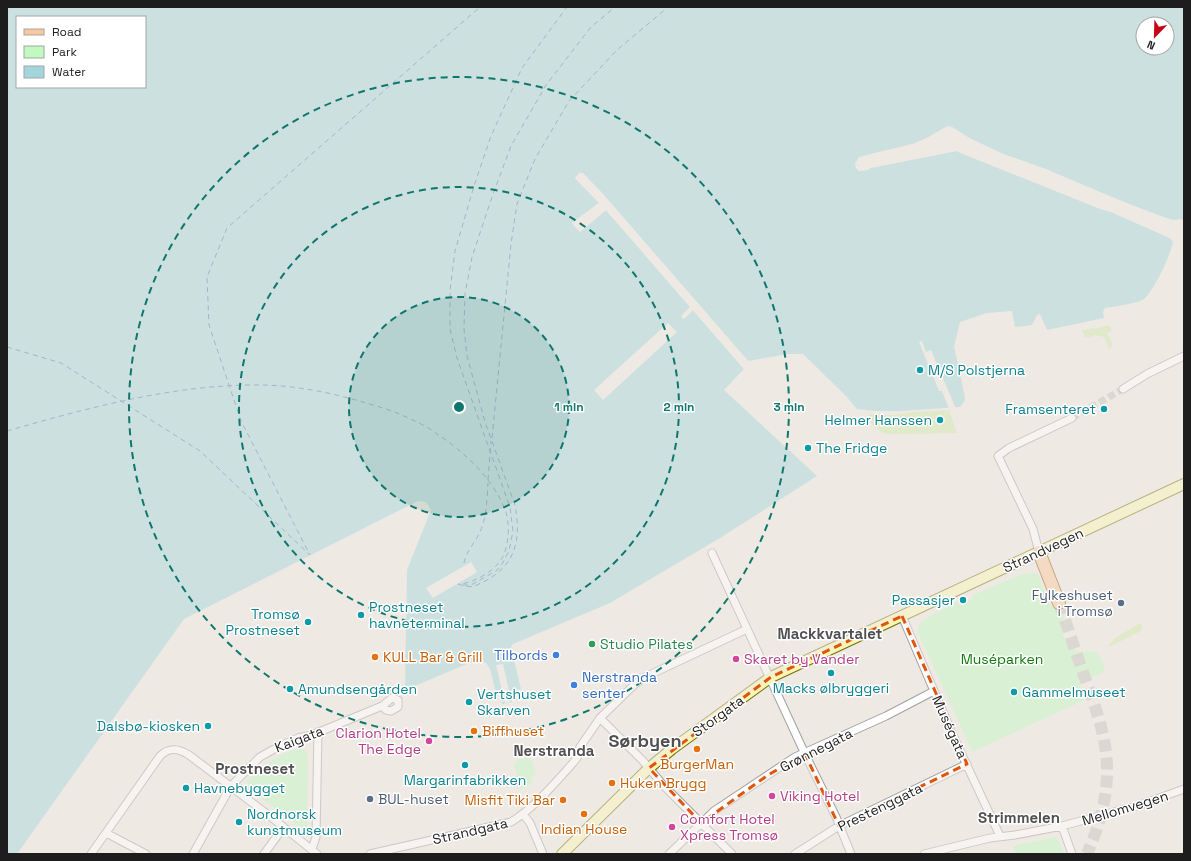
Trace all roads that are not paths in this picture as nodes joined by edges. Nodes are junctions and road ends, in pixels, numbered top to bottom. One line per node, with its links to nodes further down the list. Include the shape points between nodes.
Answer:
1 (1184, 356): 2 (street)
2 (1123, 389)
3 (1072, 418): 5 (street, via 1009,448 998,456 1033,529)
4 (1184, 484): 5 (street, Strandvegen)
5 (1039, 552): 7 (main road); 8 (street, Strandvegen)
6 (712, 553): 9 (street)
7 (1059, 603)
8 (902, 616): 10 (street, Storgata); 11 (street, Muségata)
9 (747, 629): 10 (street); 13 (street, Strandgata, via 643,678)
10 (771, 677): 15 (street); 17 (street, Storgata)
11 (934, 691): 15 (street, Grønnegata); 16 (street, Muségata)
12 (382, 706): 14 (street, Kaigata)
13 (600, 718): 17 (street); 20 (street, Strandgata, via 580,746 573,763)
14 (318, 732): 18 (street, Kaigata, via 298,738 265,754); 27 (street)
15 (805, 754): 21 (street, Grønnegata, via 795,757 714,811); 22 (street)
16 (967, 764): 22 (street, Prestenggata); 26 (street, Muségata)
17 (649, 768): 21 (street); 34 (street, Storgata)
18 (231, 786): 24 (street); 25 (street, via 189,755 179,750 166,751); 30 (street, Kaigata)
19 (1184, 789): 23 (street, Mellomvegen, via 1140,805)
20 (523, 814): 32 (street, Strandgata, via 511,822); 33 (street, via 530,823)
21 (701, 823): 35 (street, Grønnegata); 36 (street)
22 (839, 826): 37 (street, Prestenggata); 38 (street)
23 (1062, 826): 26 (street, Mellomvegen); 40 (street)
24 (283, 828): 27 (street); 31 (street)
25 (106, 834): 28 (street); 29 (street)
26 (1000, 836): 39 (street, Mellomvegen)
27 (315, 852)
28 (91, 854)
29 (146, 854)
30 (193, 854)
31 (264, 854)
32 (370, 854)
33 (543, 854)
34 (562, 854)
35 (669, 854)
36 (732, 854)
37 (795, 854)
38 (852, 854)
39 (924, 854)
40 (1072, 854)

